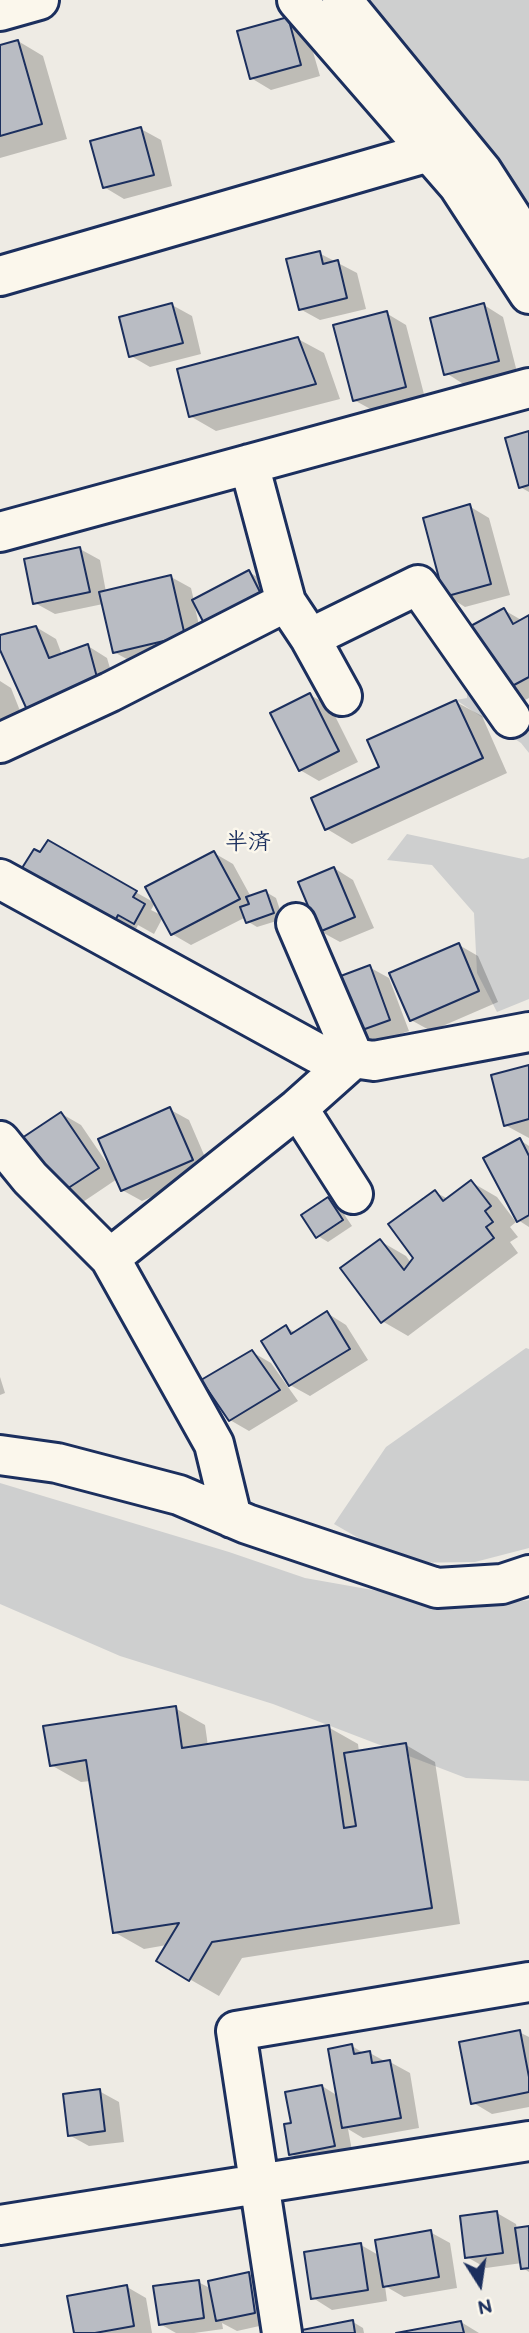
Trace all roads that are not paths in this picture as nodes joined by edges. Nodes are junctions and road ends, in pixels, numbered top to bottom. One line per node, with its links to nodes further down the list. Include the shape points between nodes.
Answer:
1 (39, 0): 4 (street)
2 (297, 0): 5 (street)
3 (342, 0): 6 (street, via 482,171)
4 (0, 11)
5 (429, 152): 7 (street); 8 (street, via 458,185)
6 (529, 244)
7 (0, 276)
8 (529, 293)
9 (529, 388): 10 (street)
10 (248, 464): 11 (street); 12 (street)
11 (0, 532)
12 (286, 602): 13 (street); 16 (street)
13 (310, 638): 14 (street); 15 (street, via 418,585)
14 (342, 696)
15 (511, 718)
16 (0, 743)
17 (0, 879): 20 (street, via 317,1054)
18 (296, 923): 20 (street)
19 (529, 1032): 20 (street, via 374,1061)
20 (354, 1058): 21 (street)
21 (298, 1108): 23 (street); 24 (street)
22 (0, 1141): 24 (street)
23 (353, 1194)
24 (110, 1258): 26 (street, via 214,1444)
25 (0, 1455): 26 (street, via 57,1463 179,1495)
26 (232, 1518): 27 (street, via 437,1588 502,1584)
27 (529, 1575)
28 (529, 1982): 30 (street, via 236,2031)
29 (529, 2141): 30 (street)
30 (258, 2184): 31 (street); 32 (street)
31 (0, 2225)
32 (282, 2333)

